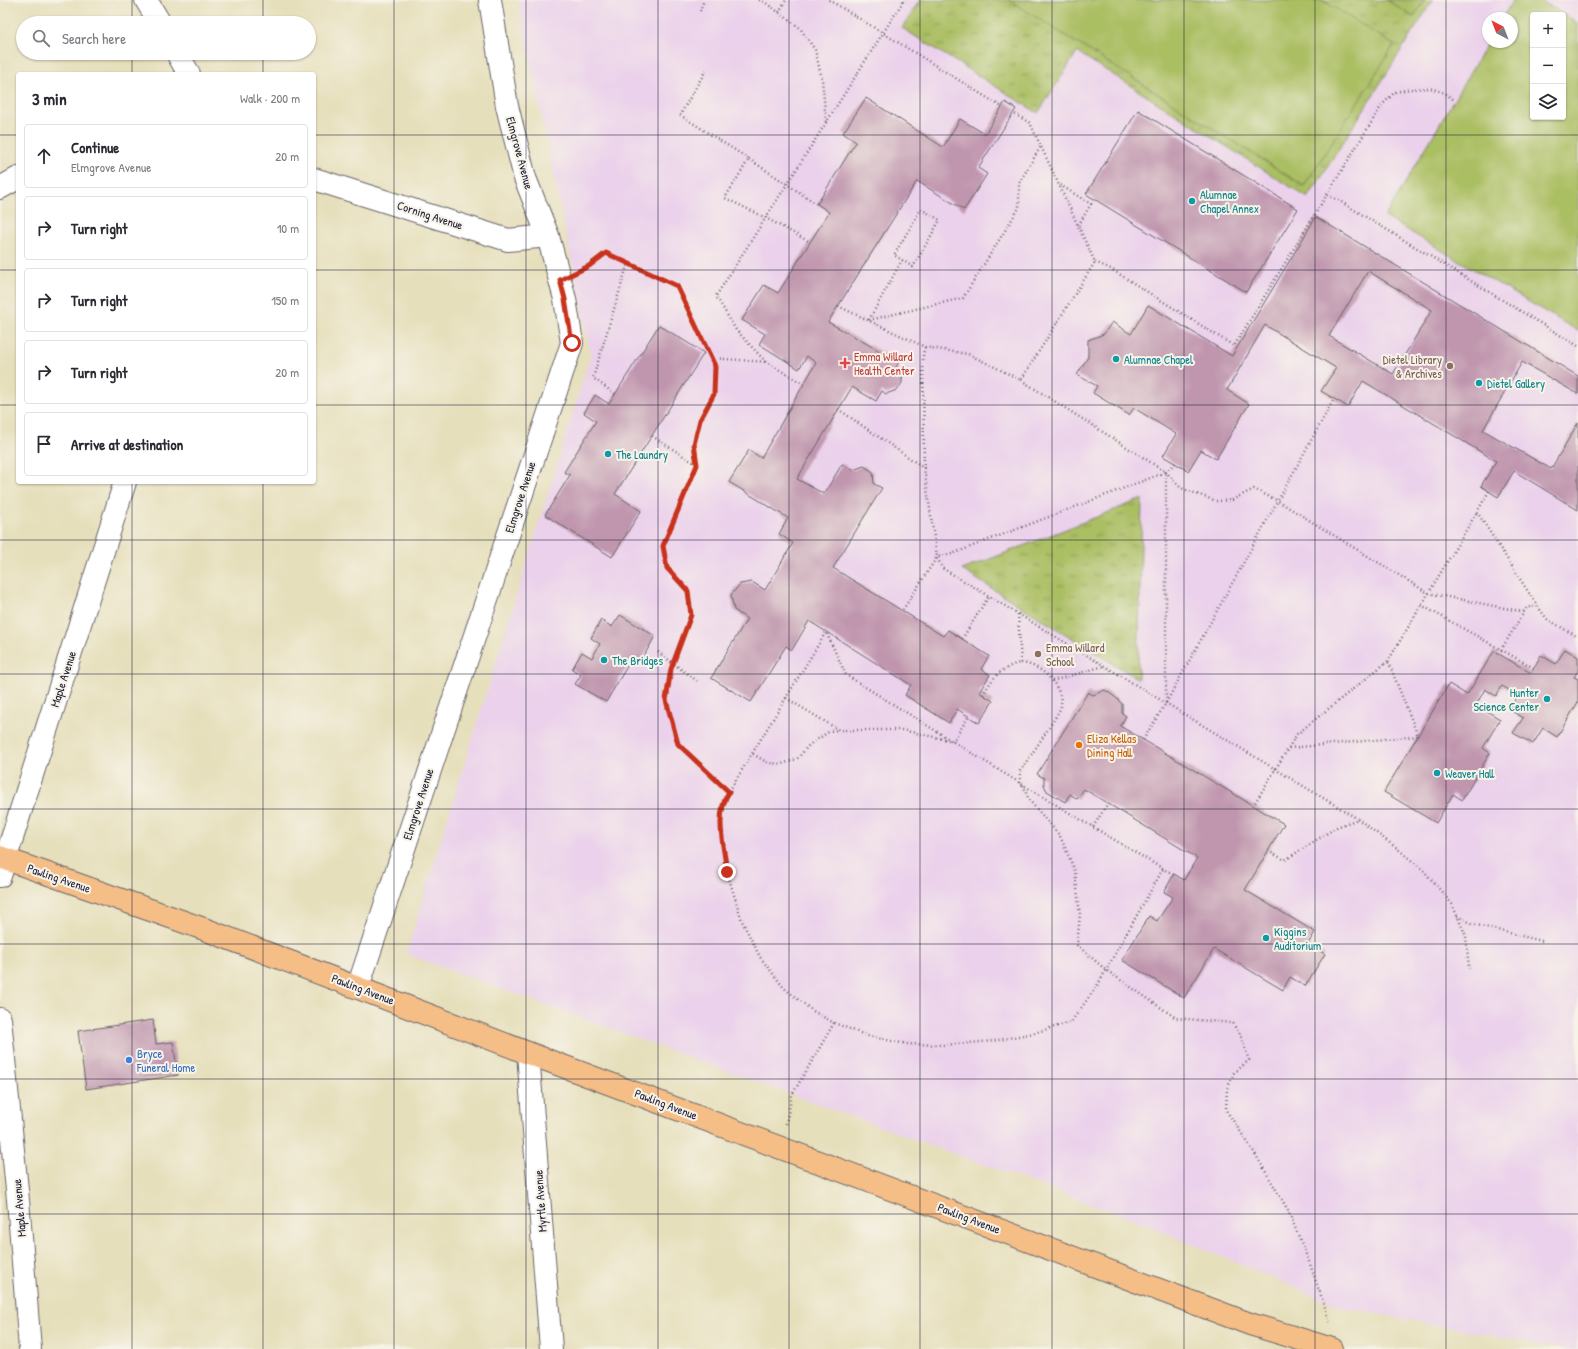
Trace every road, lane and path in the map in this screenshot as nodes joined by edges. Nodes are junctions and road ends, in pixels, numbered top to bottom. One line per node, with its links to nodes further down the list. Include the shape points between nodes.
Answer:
1 (146, 0): 10 (street)
2 (490, 0): 30 (street, Elmgrove Avenue, via 507,106 525,178)
3 (704, 0): 8 (path)
4 (759, 0): 9 (path)
5 (786, 0): 9 (path)
6 (829, 0): 11 (path)
7 (904, 0): 11 (path)
8 (700, 11)
9 (779, 12): 18 (path, via 800,28 815,50 822,80)
10 (156, 16)
11 (883, 33): 16 (path); 18 (path)
12 (181, 60): 14 (street)
13 (706, 70): 20 (path, via 680,115)
14 (188, 72)
15 (1454, 100): 26 (path, via 1445,93 1430,88 1395,92 1382,105)
16 (1002, 107)
17 (1013, 113): 19 (path, via 1030,123)
18 (826, 123): 23 (path)
19 (1041, 146): 24 (path); 37 (path, via 1019,184 1019,208 963,298)
20 (749, 159): 23 (path); 28 (path, via 725,198)
21 (16, 179): 25 (street)
22 (316, 180): 30 (street, Corning Avenue, via 508,240)
23 (787, 184): 27 (path); 28 (path)
24 (1059, 185): 29 (path); 29 (path, via 1091,204)
25 (0, 188)
26 (1326, 195): 33 (path, via 1234,346 1111,269); 38 (path)
27 (817, 204)
28 (766, 218): 31 (path); 41 (path, via 716,296 736,330)
29 (1078, 226): 33 (path)
30 (548, 236): 35 (street, Elmgrove Avenue)
31 (810, 242)
32 (902, 260): 32 (path, via 913,267 940,220 921,209 894,255); 37 (path)
33 (1095, 262): 42 (path)
34 (628, 263): 35 (path, via 606,253 589,266); 40 (path, via 677,286); 44 (path, via 593,378)
35 (560, 280): 100 (street, Elmgrove Avenue, via 572,343)
36 (838, 306): 37 (path)
37 (868, 320): 39 (path)
38 (1578, 346)
39 (925, 347): 42 (path, via 968,354); 50 (path)
40 (712, 358): 41 (path); 49 (path, via 715,366 714,394 700,420 694,444)
41 (766, 362): 43 (path)
42 (1021, 380): 51 (path)
43 (804, 384)
44 (615, 394)
45 (1334, 399): 54 (path)
46 (838, 409): 50 (path)
47 (652, 436): 49 (path)
48 (1175, 463): 51 (path)
49 (697, 465): 69 (path, via 663,546 667,568 688,591 691,615)
50 (924, 468): 56 (path)
51 (1166, 472): 54 (path, via 1181,488 1216,501 1232,500 1254,489); 56 (path, via 952,554); 77 (path)
52 (124, 484): 93 (street, Maple Avenue)
53 (1489, 491): 55 (path)
54 (1278, 501): 57 (path); 77 (path)
55 (1477, 512): 57 (path); 60 (path)
56 (937, 556): 58 (path, via 942,568); 61 (path)
57 (1428, 593): 59 (path); 62 (path)
58 (989, 596): 63 (path); 65 (path)
59 (1421, 604): 66 (path); 68 (path)
60 (1538, 607): 62 (path, via 1527,607); 64 (path, via 1547,619)
61 (902, 611)
62 (1525, 612): 66 (path)
63 (1018, 614): 70 (path); 71 (path)
64 (1578, 637)
65 (962, 639)
66 (1501, 650): 72 (path)
67 (658, 652): 69 (path)
68 (1388, 662): 82 (path, via 1297,734); 82 (path, via 1418,736)
69 (673, 663): 73 (path); 87 (path, via 666,700 678,744)
70 (1021, 663): 74 (path, via 1038,668); 75 (path, via 1006,668 994,676)
71 (1104, 666): 74 (path); 77 (path)
72 (1534, 668)
73 (698, 681)
74 (1052, 681): 85 (path, via 1060,693 1061,708 1020,771)
75 (983, 695)
76 (786, 698): 79 (path); 81 (path, via 826,632 846,675); 83 (path)
77 (1166, 703): 80 (path); 84 (path)
78 (969, 716): 81 (path)
79 (839, 730): 81 (path, via 902,730); 83 (path, via 830,731 809,745 797,758 782,764 768,763)
80 (1143, 740)
81 (953, 741): 85 (path)
82 (1289, 748): 84 (path)
83 (753, 754): 87 (path)
84 (1276, 769): 89 (path); 90 (path)
85 (1020, 783): 86 (path)
86 (1023, 785): 91 (path); 99 (path, via 1029,800 1060,836 1075,871 1080,915 1078,945)
87 (729, 792): 102 (path, via 725,798 721,822 727,872 742,921 760,957 784,988)
88 (1108, 803): 91 (path)
89 (1253, 806)
90 (1358, 819): 92 (path, via 1337,827 1285,860); 96 (path, via 1424,871 1452,904)
91 (1093, 827): 94 (path)
92 (1268, 851)
93 (2, 864): 100 (main road, Pawling Avenue, via 204,929)
94 (1163, 869): 95 (path); 99 (path)
95 (1174, 874)
96 (1457, 915): 97 (path, via 1473,924); 98 (path, via 1466,936)
97 (1542, 941)
98 (1469, 969)
99 (1106, 970): 102 (path, via 1071,1022 1014,1037 944,1045 906,1044 868,1036); 105 (path, via 1176,1018 1232,1023 1240,1034 1249,1060 1234,1073 1227,1089 1226,1110 1288,1210 1321,1292)
100 (358, 987): 103 (main road, Pawling Avenue)
101 (0, 1019): 106 (street, Maple Avenue)
102 (834, 1023): 104 (path)
103 (528, 1053): 105 (main road, Pawling Avenue, via 1250,1324); 107 (street, Myrtle Avenue)
104 (792, 1095)
105 (1332, 1338)
106 (30, 1349)
107 (551, 1349)

